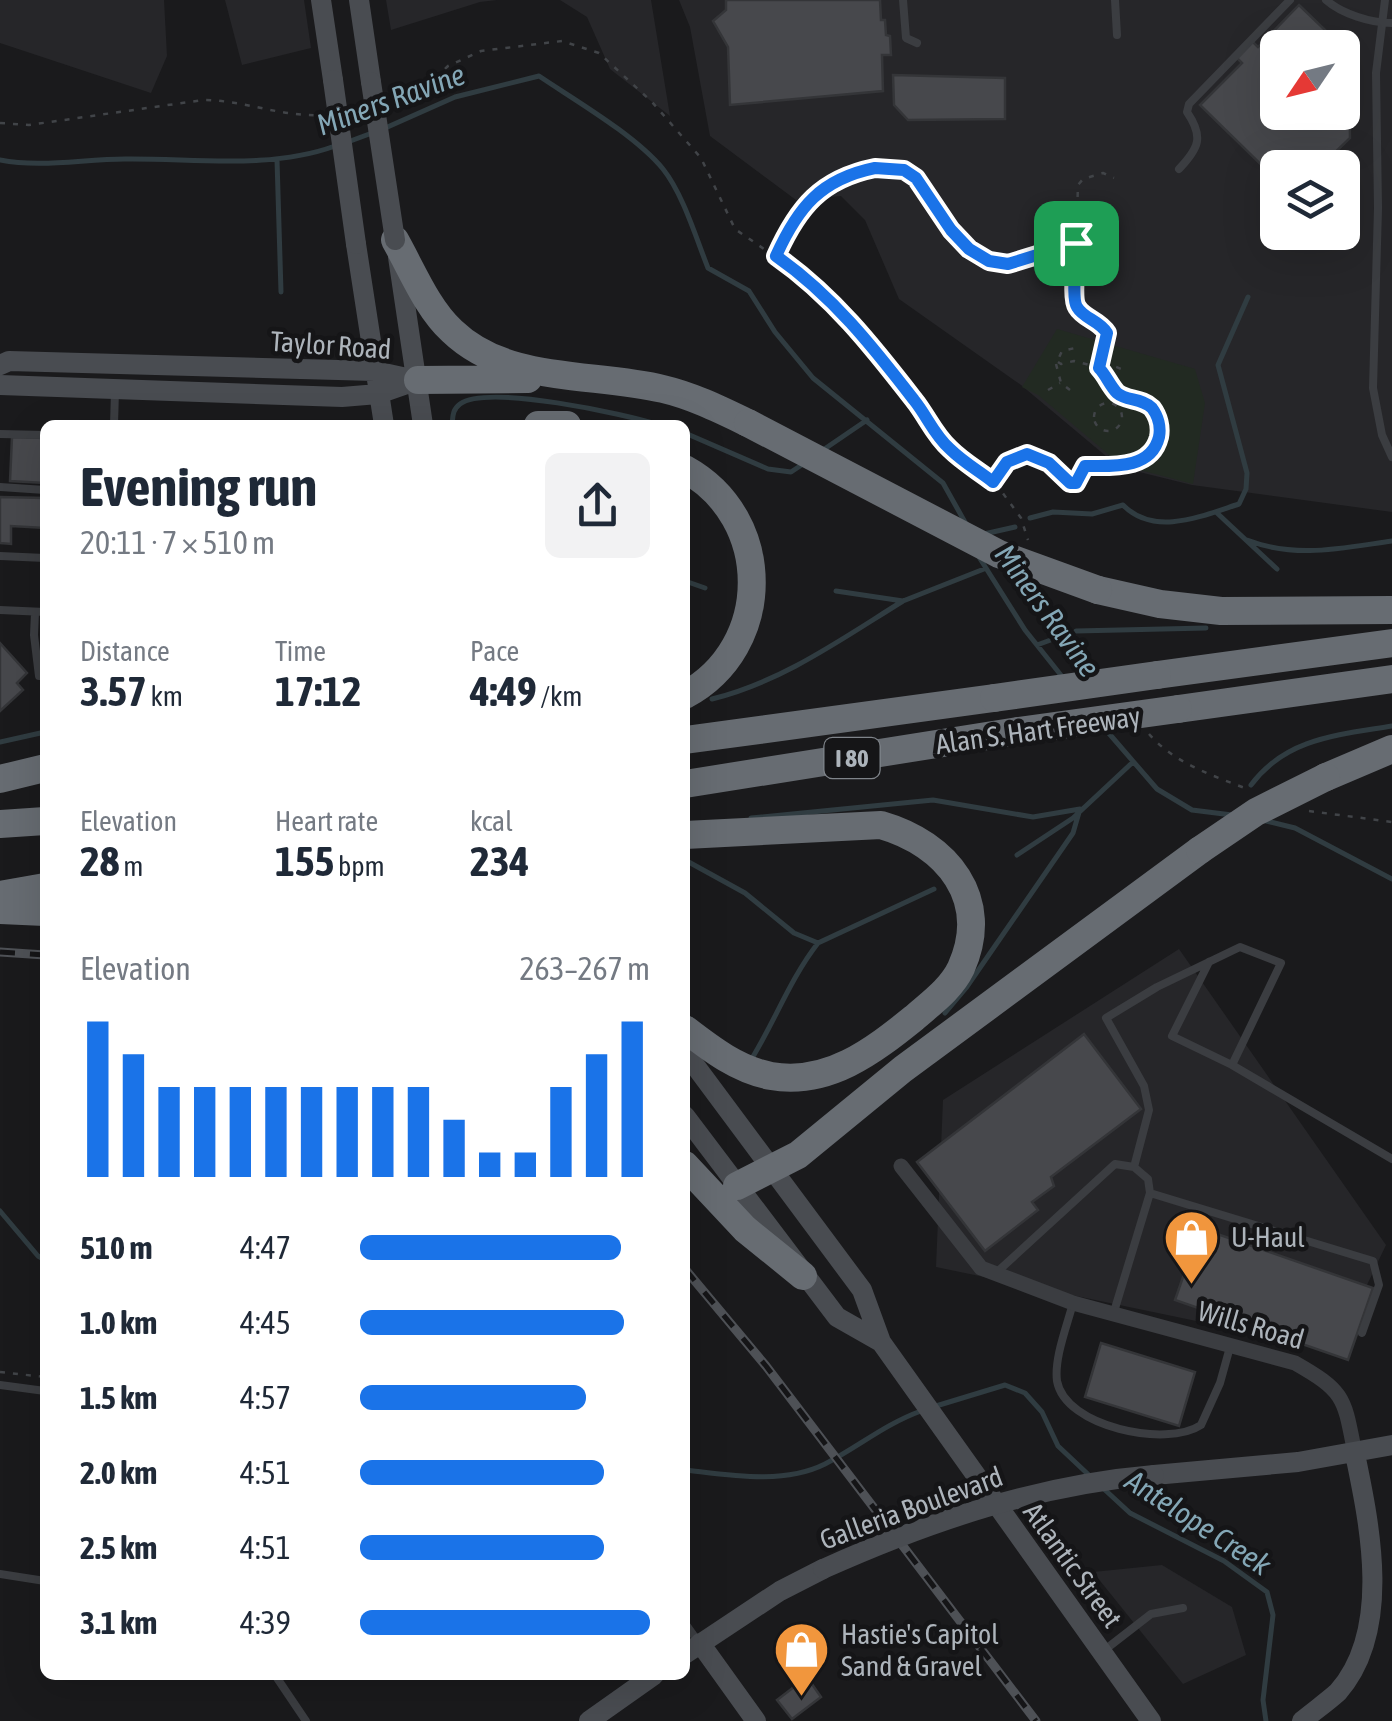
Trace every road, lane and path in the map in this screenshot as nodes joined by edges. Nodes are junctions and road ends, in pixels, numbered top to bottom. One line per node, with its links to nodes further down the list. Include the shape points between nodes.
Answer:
1 (322, 0): 26 (main road, bridge)
2 (359, 0): 19 (main road, bridge)
3 (903, 0): 11 (lane, via 906,38)
4 (1115, 0): 10 (lane)
5 (1290, 0): 15 (lane, via 1189,104 1198,141)
6 (1326, 0): 8 (lane)
7 (1385, 0): 8 (lane)
8 (1382, 23): 9 (lane); 17 (lane)
9 (1392, 23)
10 (1117, 35)
11 (916, 43)
12 (384, 106): 21 (path, via 414,98 448,66 481,51 581,45 612,62 684,136 712,176 735,229)
13 (320, 116): 14 (path, via 204,100)
14 (0, 124)
15 (1180, 169)
16 (1114, 178): 20 (path, via 1103,173 1078,185)
17 (1378, 208): 18 (lane); 44 (lane, via 1373,388)
18 (1392, 210)
19 (395, 240): 29 (highway, via 438,315 478,351 513,365); 30 (main road)
20 (1076, 243): 21 (path, via 1008,264 989,261 951,230 916,178 875,168 835,179 814,196); 25 (path, via 1074,301 1107,333)
21 (776, 256): 46 (path, via 868,341 944,444)
22 (1075, 348): 23 (path)
23 (1056, 360): 25 (path); 31 (path)
24 (0, 365): 26 (main road, Taylor Road)
25 (1099, 368): 28 (path)
26 (375, 371): 30 (main road, Taylor Road); 36 (main road)
27 (1128, 372): 28 (path, via 1114,366)
28 (1105, 374): 37 (path)
29 (605, 379): 30 (highway); 54 (highway, bridge, via 705,402 1000,554 1098,590 1221,610)
30 (418, 380): 36 (main road, Taylor Road); 41 (main road)
31 (1061, 383): 33 (path); 34 (path)
32 (0, 385): 35 (main road, Taylor Road)
33 (1048, 390)
34 (1070, 390)
35 (116, 391): 36 (main road, Taylor Road); 39 (lane)
36 (378, 394): 40 (main road)
37 (1118, 395): 38 (path); 46 (path, via 1156,412 1160,434 1144,458 1085,466 1070,483 1027,454 1007,462)
38 (1114, 404): 38 (path, via 1104,403 1094,413 1105,431 1122,419)
39 (114, 420)
40 (383, 420)
41 (422, 420)
42 (0, 434): 43 (lane)
43 (40, 434)
44 (1392, 458)
45 (690, 472): 60 (highway, via 735,516 754,584 747,621 728,660)
46 (993, 482): 49 (path, via 1021,518)
47 (0, 487): 48 (lane)
48 (40, 490)
49 (1031, 553)
50 (0, 556): 51 (lane)
51 (40, 558)
52 (1036, 583): 57 (path, via 1054,620)
53 (0, 610): 55 (lane)
54 (1392, 610)
55 (40, 613): 58 (lane, via 34,635)
56 (1392, 643): 62 (highway, Alan S. Hart Freeway / I 80, bridge)
57 (1092, 666)
58 (40, 676)
59 (1392, 680): 66 (highway, Alan S. Hart Freeway / I 80, bridge)
60 (690, 692)
61 (1143, 727): 67 (path, via 1190,766)
62 (690, 739)
63 (1392, 749): 85 (highway, bridge, via 1256,812)
64 (40, 769): 65 (highway)
65 (0, 779)
66 (690, 783)
67 (1265, 796)
68 (1299, 808): 70 (path)
69 (40, 821): 71 (highway)
70 (1392, 822)
71 (0, 824)
72 (690, 835): 78 (highway, via 881,825 904,832 958,874 972,936 944,992 885,1042 836,1070 772,1076 717,1054)
73 (40, 888): 74 (highway)
74 (0, 895)
75 (0, 910): 76 (highway)
76 (40, 912)
77 (1209, 962): 80 (lane, via 1172,1036); 80 (lane, via 1240,946 1281,963); 84 (lane, via 1106,1018 1150,1110)
78 (690, 1033)
79 (690, 1059): 85 (main road, Atlantic Street)
80 (1232, 1065): 82 (lane)
81 (690, 1123): 87 (main road, Atlantic Street)
82 (1392, 1160)
83 (901, 1166): 89 (street, Wills Road, via 981,1268)
84 (1134, 1167): 88 (lane, via 1148,1180); 89 (lane, via 1116,1164)
85 (772, 1168): 87 (highway); 94 (main road, Atlantic Street, via 862,1290)
86 (690, 1171): 90 (highway, via 744,1230)
87 (737, 1186): 90 (main road, Atlantic Street)
88 (1150, 1193): 92 (lane); 93 (lane, via 1373,1261 1379,1284)
89 (996, 1274): 91 (street, Wills Road)
90 (803, 1276): 94 (main road, Atlantic Street, via 837,1317)
91 (1074, 1304): 92 (street, Wills Road); 95 (lane, via 1056,1377 1061,1393 1093,1418 1136,1435 1201,1426)
92 (1113, 1315): 95 (street, Wills Road)
93 (1362, 1333)
94 (881, 1342): 106 (main road, Atlantic Street)
95 (1230, 1347): 101 (street, Wills Road, via 1296,1363 1326,1381 1345,1403)
96 (0, 1372): 97 (path)
97 (40, 1376)
98 (0, 1384): 99 (lane)
99 (40, 1390)
100 (1392, 1445): 101 (main road, Galleria Boulevard)
101 (1356, 1454): 105 (main road, Galleria Boulevard, bridge, via 1099,1480 960,1513 823,1569); 113 (main road, Wills Road, via 1376,1583 1372,1624 1340,1690)
102 (0, 1574): 103 (lane)
103 (40, 1581)
104 (1183, 1608): 106 (lane, via 1151,1614)
105 (692, 1648): 111 (main road)
106 (1102, 1652): 112 (main road, Atlantic Street)
107 (278, 1680): 109 (lane)
108 (647, 1680): 110 (main road)
109 (306, 1721)
110 (589, 1721)
111 (756, 1721)
112 (1151, 1721)
113 (1302, 1721)

